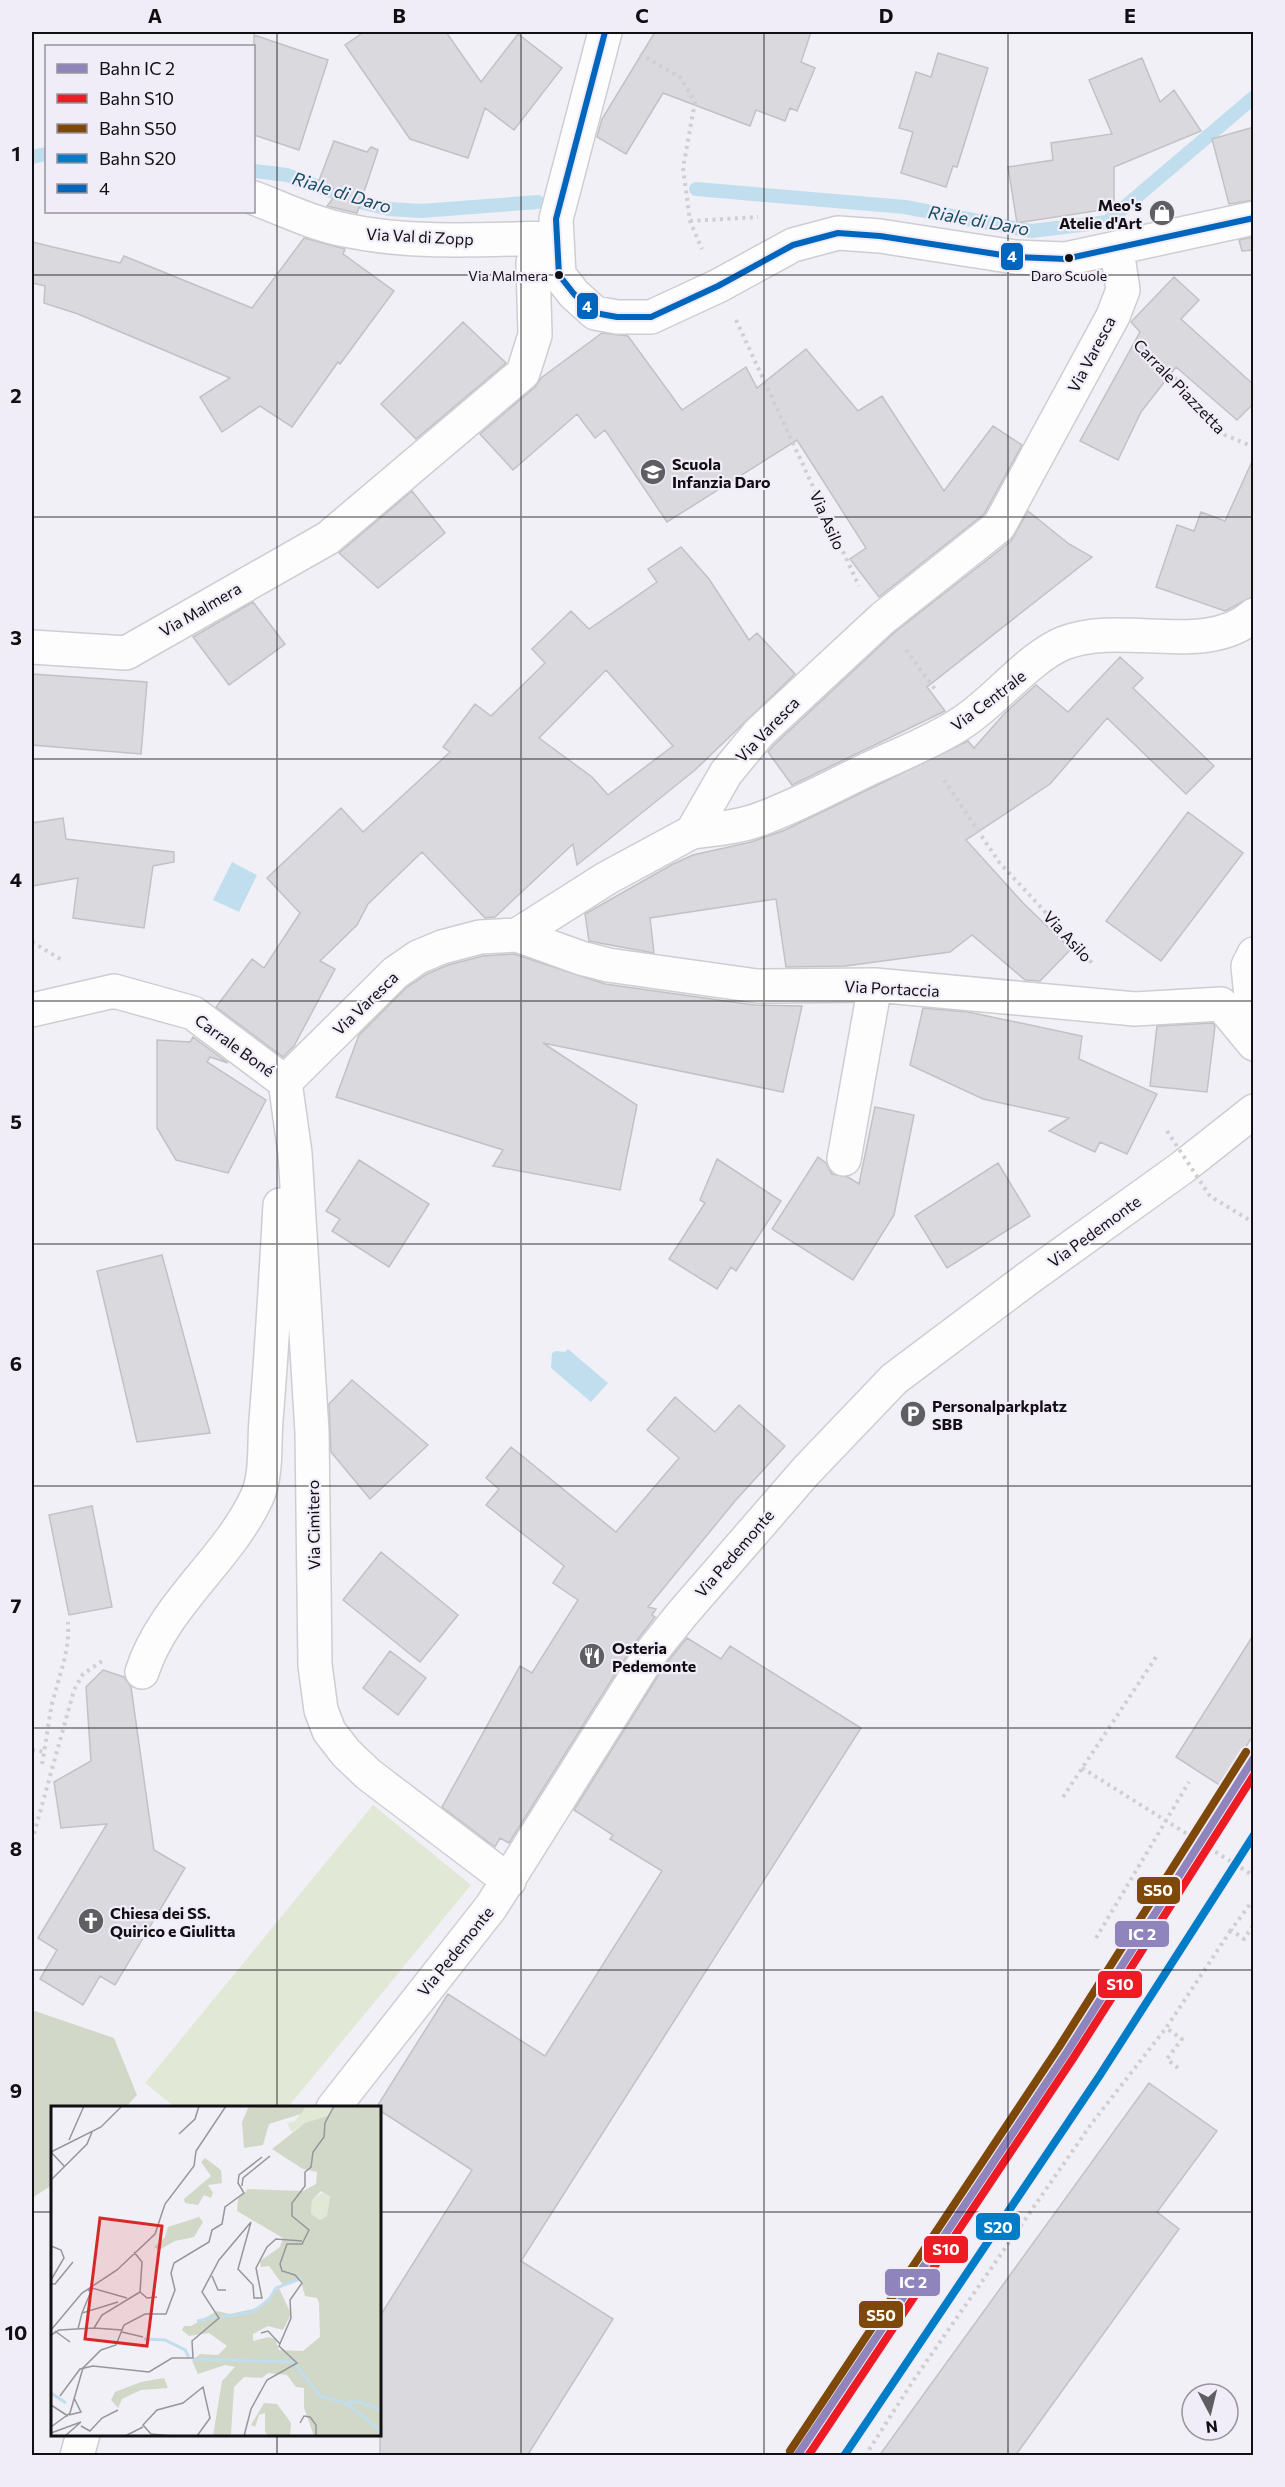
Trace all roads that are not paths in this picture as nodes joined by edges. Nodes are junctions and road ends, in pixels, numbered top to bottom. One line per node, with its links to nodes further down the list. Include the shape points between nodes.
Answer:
1 (605, 32): 4 (street, via 566,181)
2 (255, 198): 4 (street, Via Val di Zopp, via 342,230 387,237 452,240)
3 (1254, 218): 5 (street)
4 (556, 236): 5 (street, via 559,275 595,313 617,317 651,316 794,245 838,233 1015,257 1065,259); 7 (street, Via Malmera, via 532,263 535,335 523,373 328,538 126,652)
5 (1117, 249): 8 (street, Via Varesca, via 1123,290 1113,316 999,526 883,618 759,733 726,773)
6 (1254, 615): 8 (street, Via Centrale, via 1229,631 1210,635 1118,634 1063,643 961,724 920,745 762,819)
7 (32, 647)
8 (692, 832): 9 (street, Via Varesca, via 607,878)
9 (517, 935): 11 (street, Via Portaccia, via 608,965 757,986); 15 (street, Via Varesca, via 480,937 442,946 418,957 395,974)
10 (1254, 954): 13 (street, via 1248,966)
11 (875, 985): 14 (street, Via Portaccia, via 1135,1009 1221,1004); 18 (street)
12 (32, 1010): 15 (street, Carrale Boné, via 114,991 193,1013)
13 (1254, 1026)
14 (1254, 1044)
15 (285, 1082): 17 (street, Via Cimitero)
16 (1254, 1111): 20 (street, Via Pedemonte, via 1184,1167 894,1379 806,1471 650,1654)
17 (295, 1153): 19 (street, via 281,1178 273,1337 258,1495 163,1626); 20 (street, Via Cimitero, via 312,1432 315,1665 321,1710 346,1753 368,1774)
18 (844, 1159)
19 (142, 1672)
20 (508, 1881): 21 (street, Via Pedemonte)
21 (335, 2106)
22 (82, 2436): 23 (street)
23 (77, 2456)

